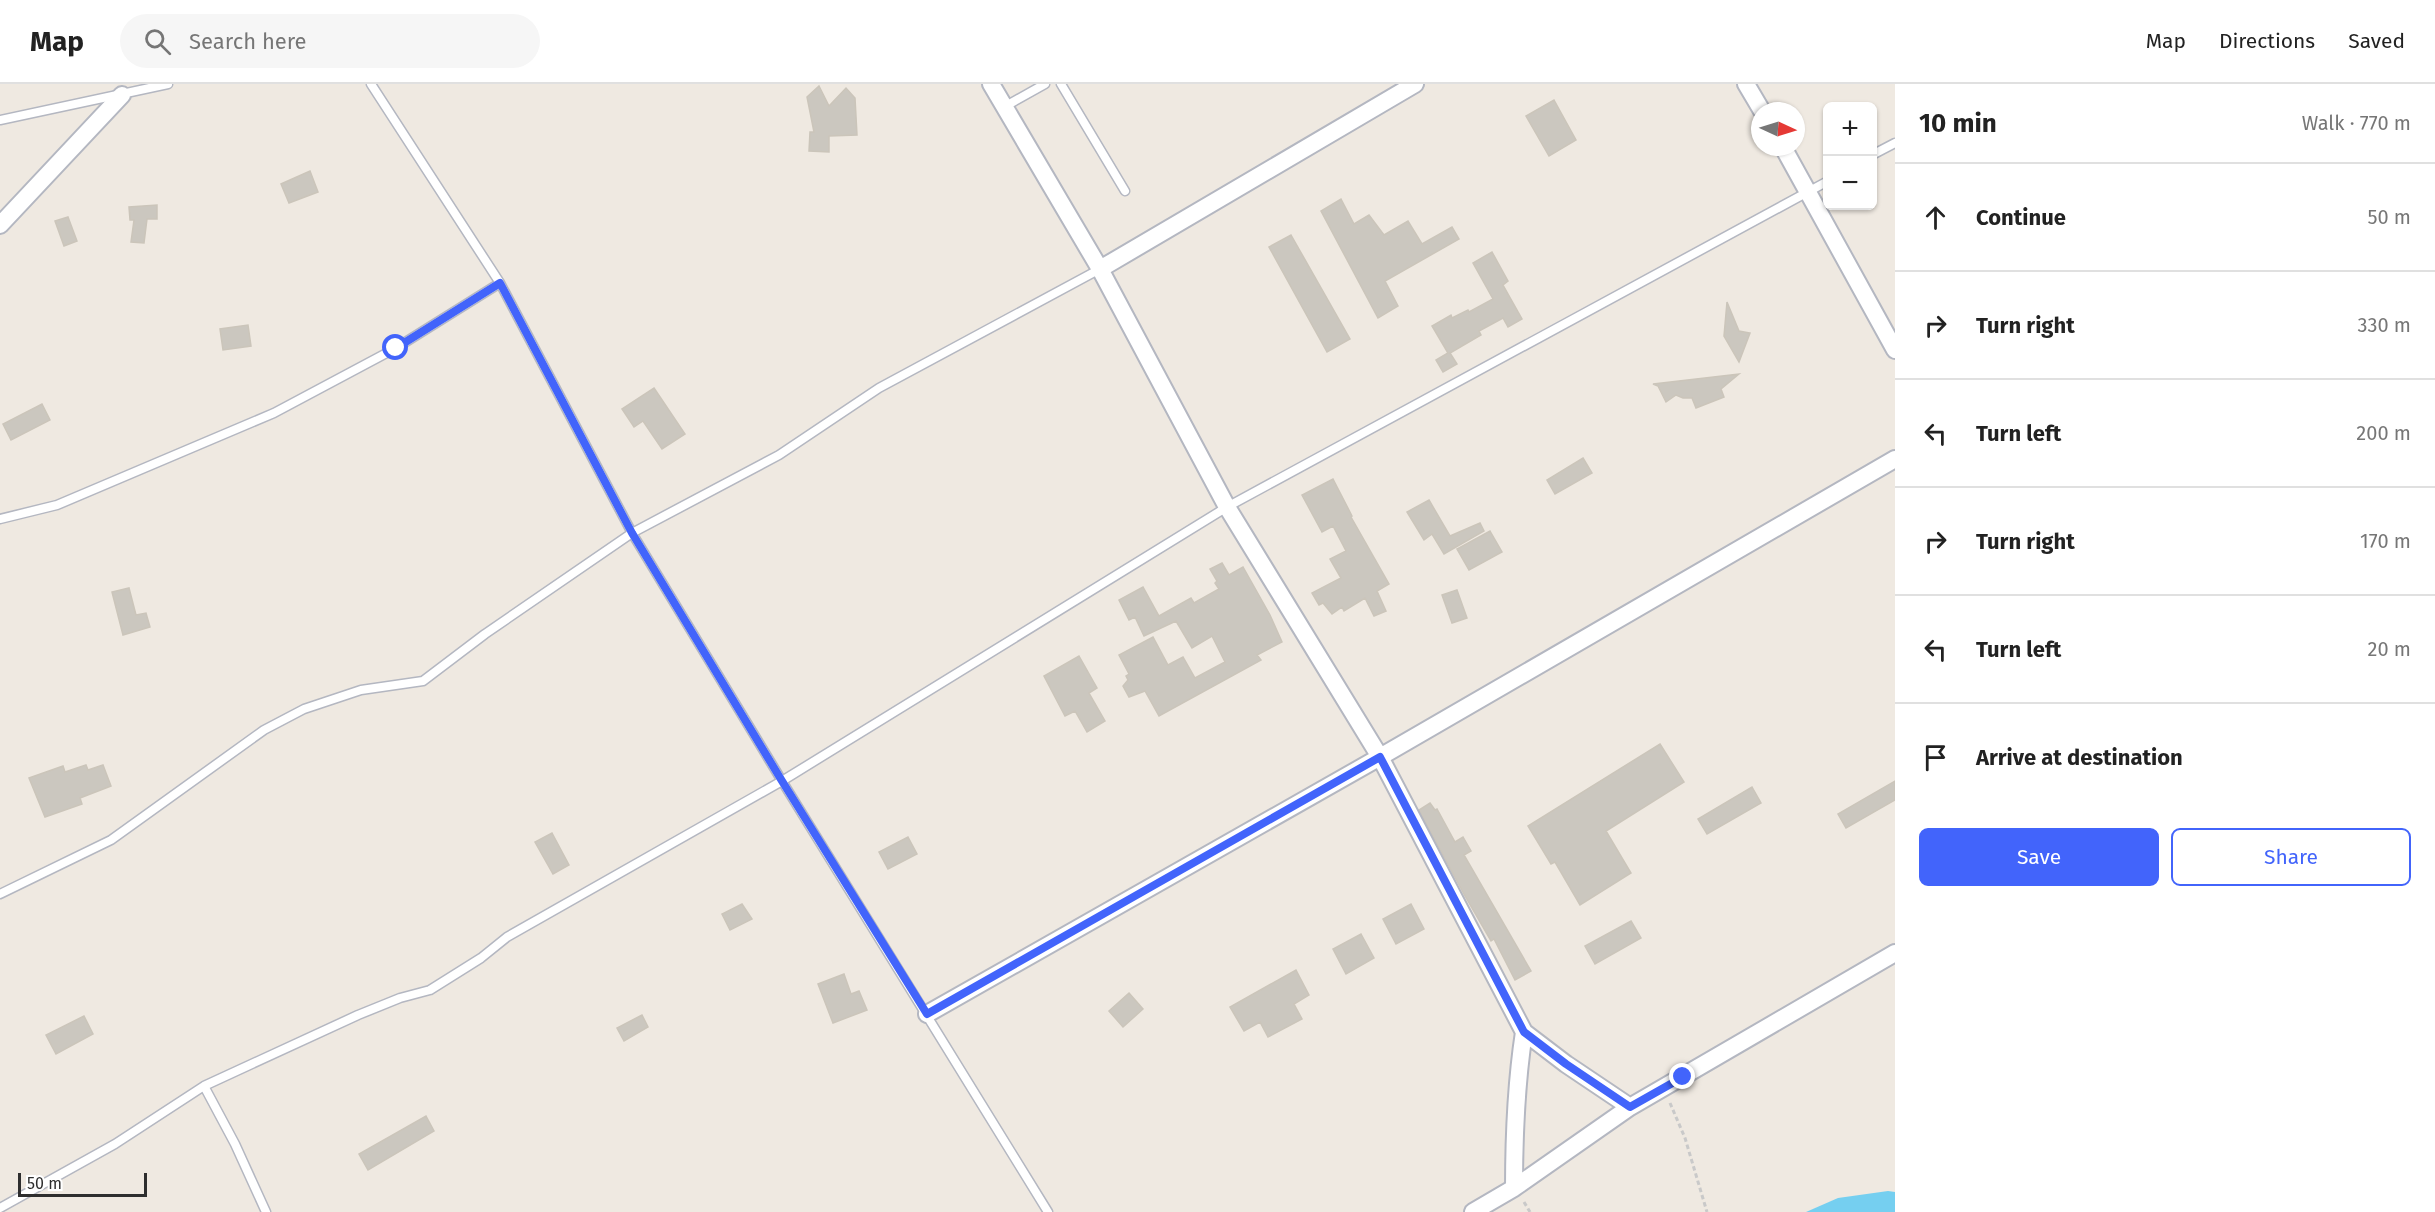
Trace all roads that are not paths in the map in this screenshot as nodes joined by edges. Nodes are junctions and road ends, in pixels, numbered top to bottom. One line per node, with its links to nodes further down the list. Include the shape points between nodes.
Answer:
1 (168, 84): 8 (lane)
2 (371, 84): 20 (lane)
3 (991, 84): 10 (street)
4 (1045, 84): 10 (lane)
5 (1061, 84): 16 (lane)
6 (1415, 84): 19 (street)
7 (1746, 84): 9 (street)
8 (122, 95): 11 (lane); 18 (street)
9 (1757, 102)
10 (1004, 107): 19 (street)
11 (0, 120)
12 (1895, 143): 13 (lane)
13 (1877, 152)
14 (1788, 156): 17 (street)
15 (1823, 183): 17 (lane)
16 (1125, 191)
17 (1808, 192): 21 (street); 23 (lane)
18 (0, 225)
19 (1100, 269): 23 (street); 25 (lane, via 879,388 779,455)
20 (500, 283): 24 (lane, via 396,348 274,413 57,505); 25 (lane)
21 (1895, 350)
22 (1895, 459): 26 (street)
23 (1227, 507): 26 (street); 27 (lane)
24 (0, 519)
25 (632, 533): 27 (lane); 28 (lane, via 423,681 361,690 304,709 264,730 111,840)
26 (1380, 757): 30 (street); 31 (street)
27 (782, 781): 30 (lane); 32 (lane, via 507,937 442,984 358,1015)
28 (0, 894)
29 (1895, 953): 33 (street)
30 (927, 1014): 37 (lane)
31 (1524, 1032): 33 (street); 34 (street, via 1516,1084)
32 (204, 1086): 35 (lane, via 115,1144); 36 (lane)
33 (1630, 1107): 34 (street)
34 (1514, 1188): 38 (street)
35 (0, 1208)
36 (266, 1212)
37 (1048, 1212)
38 (1473, 1212)

